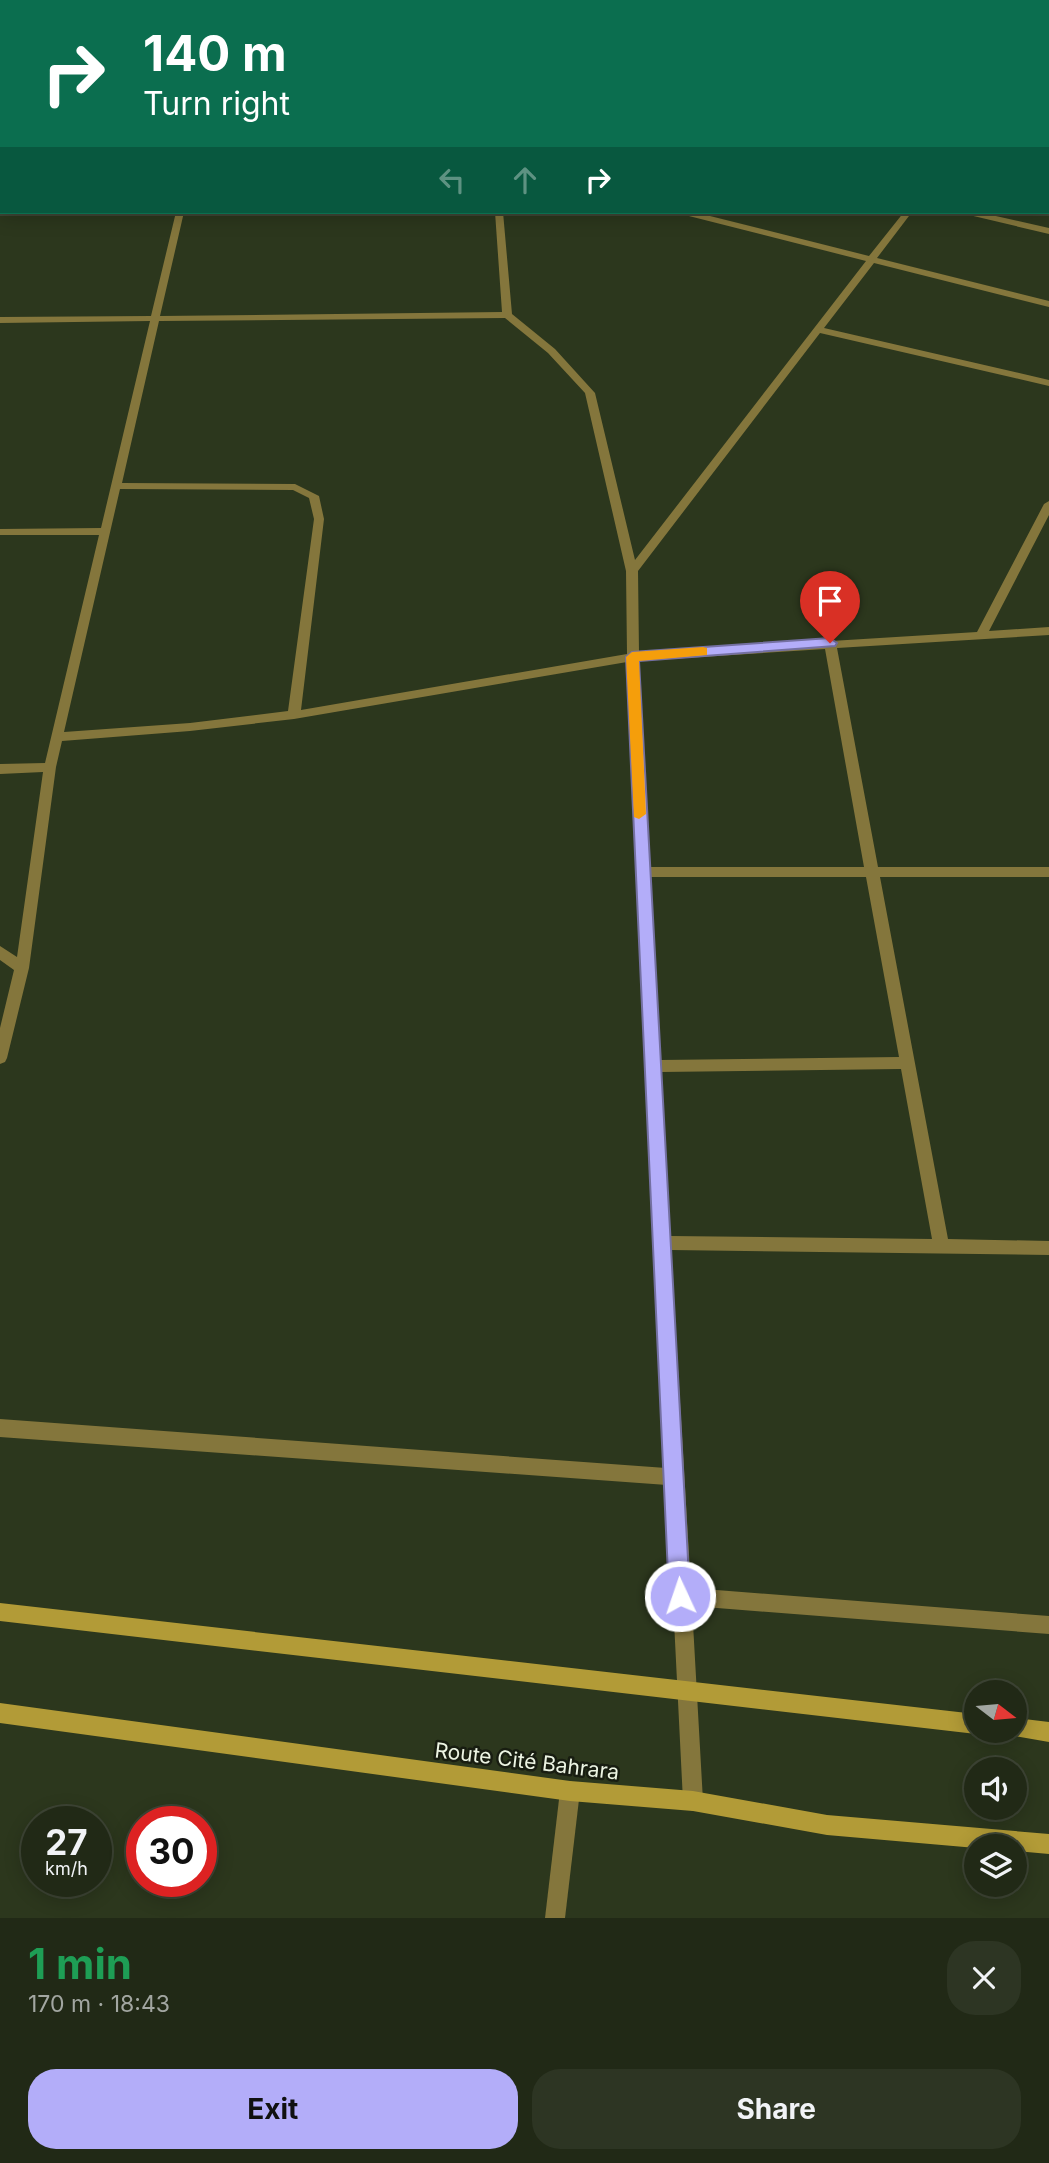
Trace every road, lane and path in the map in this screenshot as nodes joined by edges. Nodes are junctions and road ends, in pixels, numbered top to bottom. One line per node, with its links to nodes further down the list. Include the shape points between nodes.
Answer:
1 (180, 214): 10 (street)
2 (499, 214): 9 (street)
3 (692, 214): 7 (street)
4 (906, 214): 7 (street)
5 (977, 214): 6 (street)
6 (1049, 231)
7 (871, 258): 8 (street); 12 (street)
8 (1049, 304)
9 (507, 315): 10 (street); 18 (street, via 572,369 590,393)
10 (157, 318): 11 (street); 14 (street)
11 (0, 320)
12 (817, 329): 13 (street); 18 (street)
13 (1049, 383)
14 (117, 486): 16 (street); 23 (street, via 295,487 314,496 319,519)
15 (1049, 504): 20 (street)
16 (107, 531): 17 (street); 24 (street)
17 (0, 532)
18 (632, 571): 22 (street)
19 (1049, 631): 20 (street)
20 (980, 636): 21 (street)
21 (830, 643): 22 (street); 29 (street)
22 (632, 657): 23 (street); 27 (street)
23 (294, 715): 24 (street)
24 (57, 737): 25 (street)
25 (50, 767): 26 (street); 31 (street)
26 (0, 769)
27 (642, 872): 29 (street); 34 (street)
28 (1049, 873): 29 (street)
29 (873, 874): 33 (street)
30 (0, 951): 31 (street)
31 (22, 968): 32 (street)
32 (0, 1058)
33 (907, 1063): 34 (street); 36 (street)
34 (652, 1066): 35 (street)
35 (661, 1243): 36 (street); 39 (street)
36 (942, 1247): 37 (street)
37 (1049, 1248)
38 (0, 1428): 39 (street)
39 (674, 1478): 40 (street)
40 (680, 1596): 42 (street); 43 (street)
41 (0, 1612): 43 (main road)
42 (1049, 1625)
43 (685, 1691): 45 (main road); 49 (street)
44 (0, 1713): 48 (main road, Route Cité Bahrara)
45 (964, 1723)
46 (1027, 1729): 47 (main road)
47 (1049, 1732)
48 (570, 1791): 49 (main road, Route Cité Bahrara); 51 (street)
49 (693, 1801): 50 (main road, Route Cité Bahrara, via 827,1825)
50 (1049, 1844)
51 (555, 1918)

